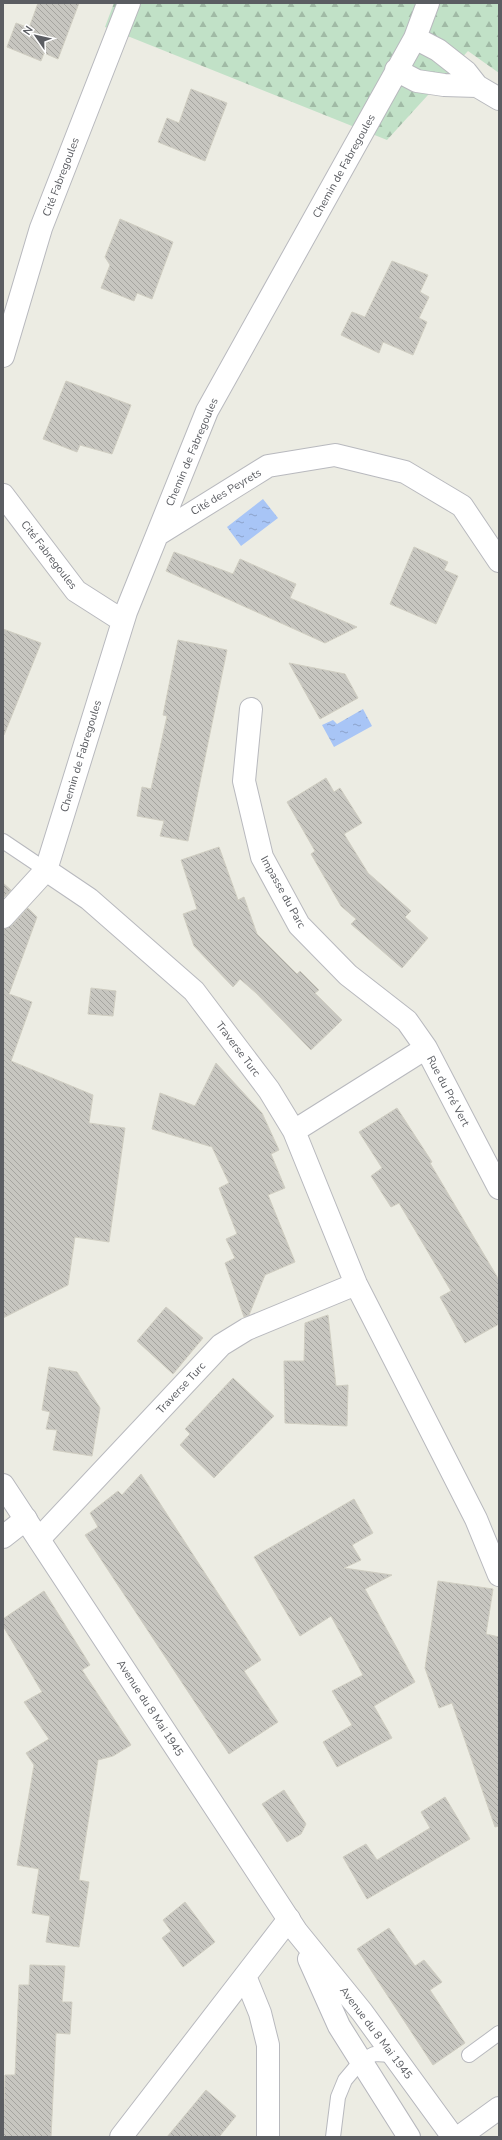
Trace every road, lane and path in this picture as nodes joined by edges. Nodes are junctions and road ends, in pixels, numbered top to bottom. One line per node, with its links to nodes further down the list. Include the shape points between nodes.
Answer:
1 (129, 3): 7 (street, Cité Fabregoules, via 41,228)
2 (428, 3): 3 (street, Chemin de Fabregoules)
3 (415, 38): 4 (street, Chemin de Fabregoules); 5 (street, via 438,50 466,72)
4 (396, 70): 5 (street, via 417,81); 9 (street, Chemin de Fabregoules, via 207,411)
5 (477, 86): 6 (street)
6 (499, 99)
7 (3, 356)
8 (3, 495): 11 (street, Cité Fabregoules, via 76,591)
9 (157, 535): 10 (street, Cité des Peyrets, via 268,466 335,455 406,472 462,506); 11 (street, Chemin de Fabregoules)
10 (499, 561)
11 (123, 621): 14 (street, Chemin de Fabregoules)
12 (251, 709): 16 (street, Impasse du Parc, via 244,781 262,857 299,925 348,975 407,1021)
13 (3, 841): 14 (lane)
14 (46, 870): 15 (street, Chemin de Fabregoules); 17 (street, Traverse Turc, via 89,899 194,991 269,1090)
15 (3, 916)
16 (426, 1048): 17 (street, Rue du Pré Vert); 18 (street, Rue du Pré Vert)
17 (294, 1131): 19 (street, Traverse Turc)
18 (499, 1188)
19 (356, 1284): 23 (street, Traverse Turc, via 247,1329 221,1345); 24 (street, Traverse Turc, via 476,1519)
20 (3, 1485): 21 (street, Avenue du 8 Mai 1945)
21 (26, 1519): 22 (street); 23 (street, Avenue du 8 Mai 1945)
22 (3, 1537)
23 (39, 1539): 25 (street, Avenue du 8 Mai 1945)
24 (499, 1575)
25 (293, 1926): 26 (street); 28 (street, Avenue du 8 Mai 1945); 30 (street, Avenue du 8 Mai 1945, via 339,2026)
26 (245, 1976): 32 (street); 33 (street, via 260,2013 268,2045)
27 (499, 2033): 29 (lane)
28 (393, 2055): 30 (lane, via 374,2054); 36 (street, Avenue du 8 Mai 1945)
29 (469, 2055)
30 (361, 2061): 34 (lane, via 345,2080 338,2097); 35 (street, Avenue du 8 Mai 1945)
31 (499, 2108): 37 (street)
32 (121, 2137)
33 (268, 2137)
34 (334, 2137)
35 (409, 2137)
36 (453, 2137)
37 (459, 2137)

